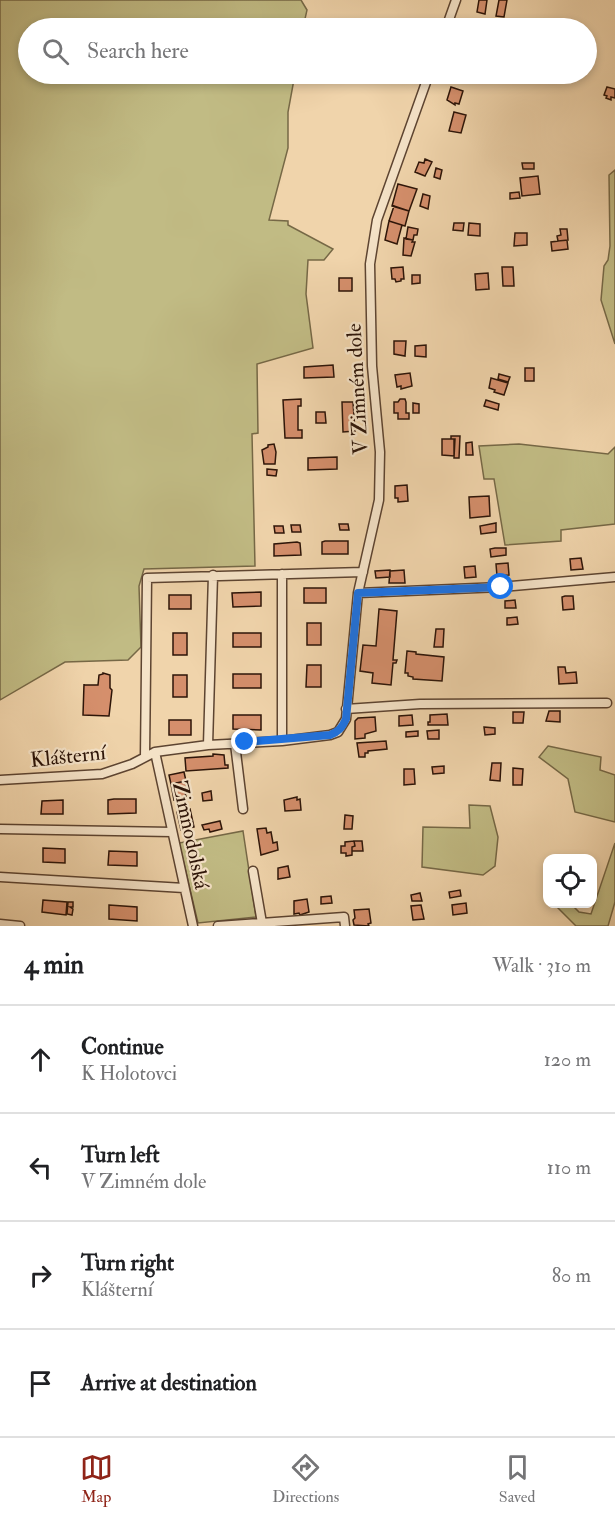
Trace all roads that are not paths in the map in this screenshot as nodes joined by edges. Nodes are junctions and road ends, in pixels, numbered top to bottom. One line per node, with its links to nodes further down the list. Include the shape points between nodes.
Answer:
1 (456, 0): 2 (street)
2 (450, 18)
3 (425, 84): 4 (street, V Zimném dole, via 377,220 370,264 379,500)
4 (363, 572): 5 (street); 8 (street, V Zimném dole)
5 (282, 574): 6 (street); 12 (street)
6 (213, 575): 14 (street); 16 (street, via 147,578)
7 (615, 577): 8 (street)
8 (358, 593): 10 (street, V Zimném dole)
9 (607, 703): 10 (street, via 420,704)
10 (346, 709): 11 (street, V Zimném dole)
11 (343, 726): 12 (street, Klášterní, via 330,735)
12 (282, 741): 13 (street, Klášterní)
13 (235, 744): 14 (street, Klášterní); 18 (street)
14 (208, 745): 15 (street, Klášterní)
15 (155, 752): 16 (street, Klášterní); 20 (street, Zimnodolská)
16 (145, 757): 17 (street, Klášterní, via 102,774)
17 (0, 780)
18 (243, 809)
19 (0, 830): 20 (street)
20 (172, 832): 23 (street, Zimnodolská)
21 (253, 872): 24 (street)
22 (0, 877): 23 (street)
23 (184, 888): 27 (street, Zimnodolská)
24 (262, 923): 28 (street); 29 (street, via 344,917)
25 (0, 924): 26 (street)
26 (20, 926)
27 (193, 926)
28 (218, 926)
29 (345, 926)

